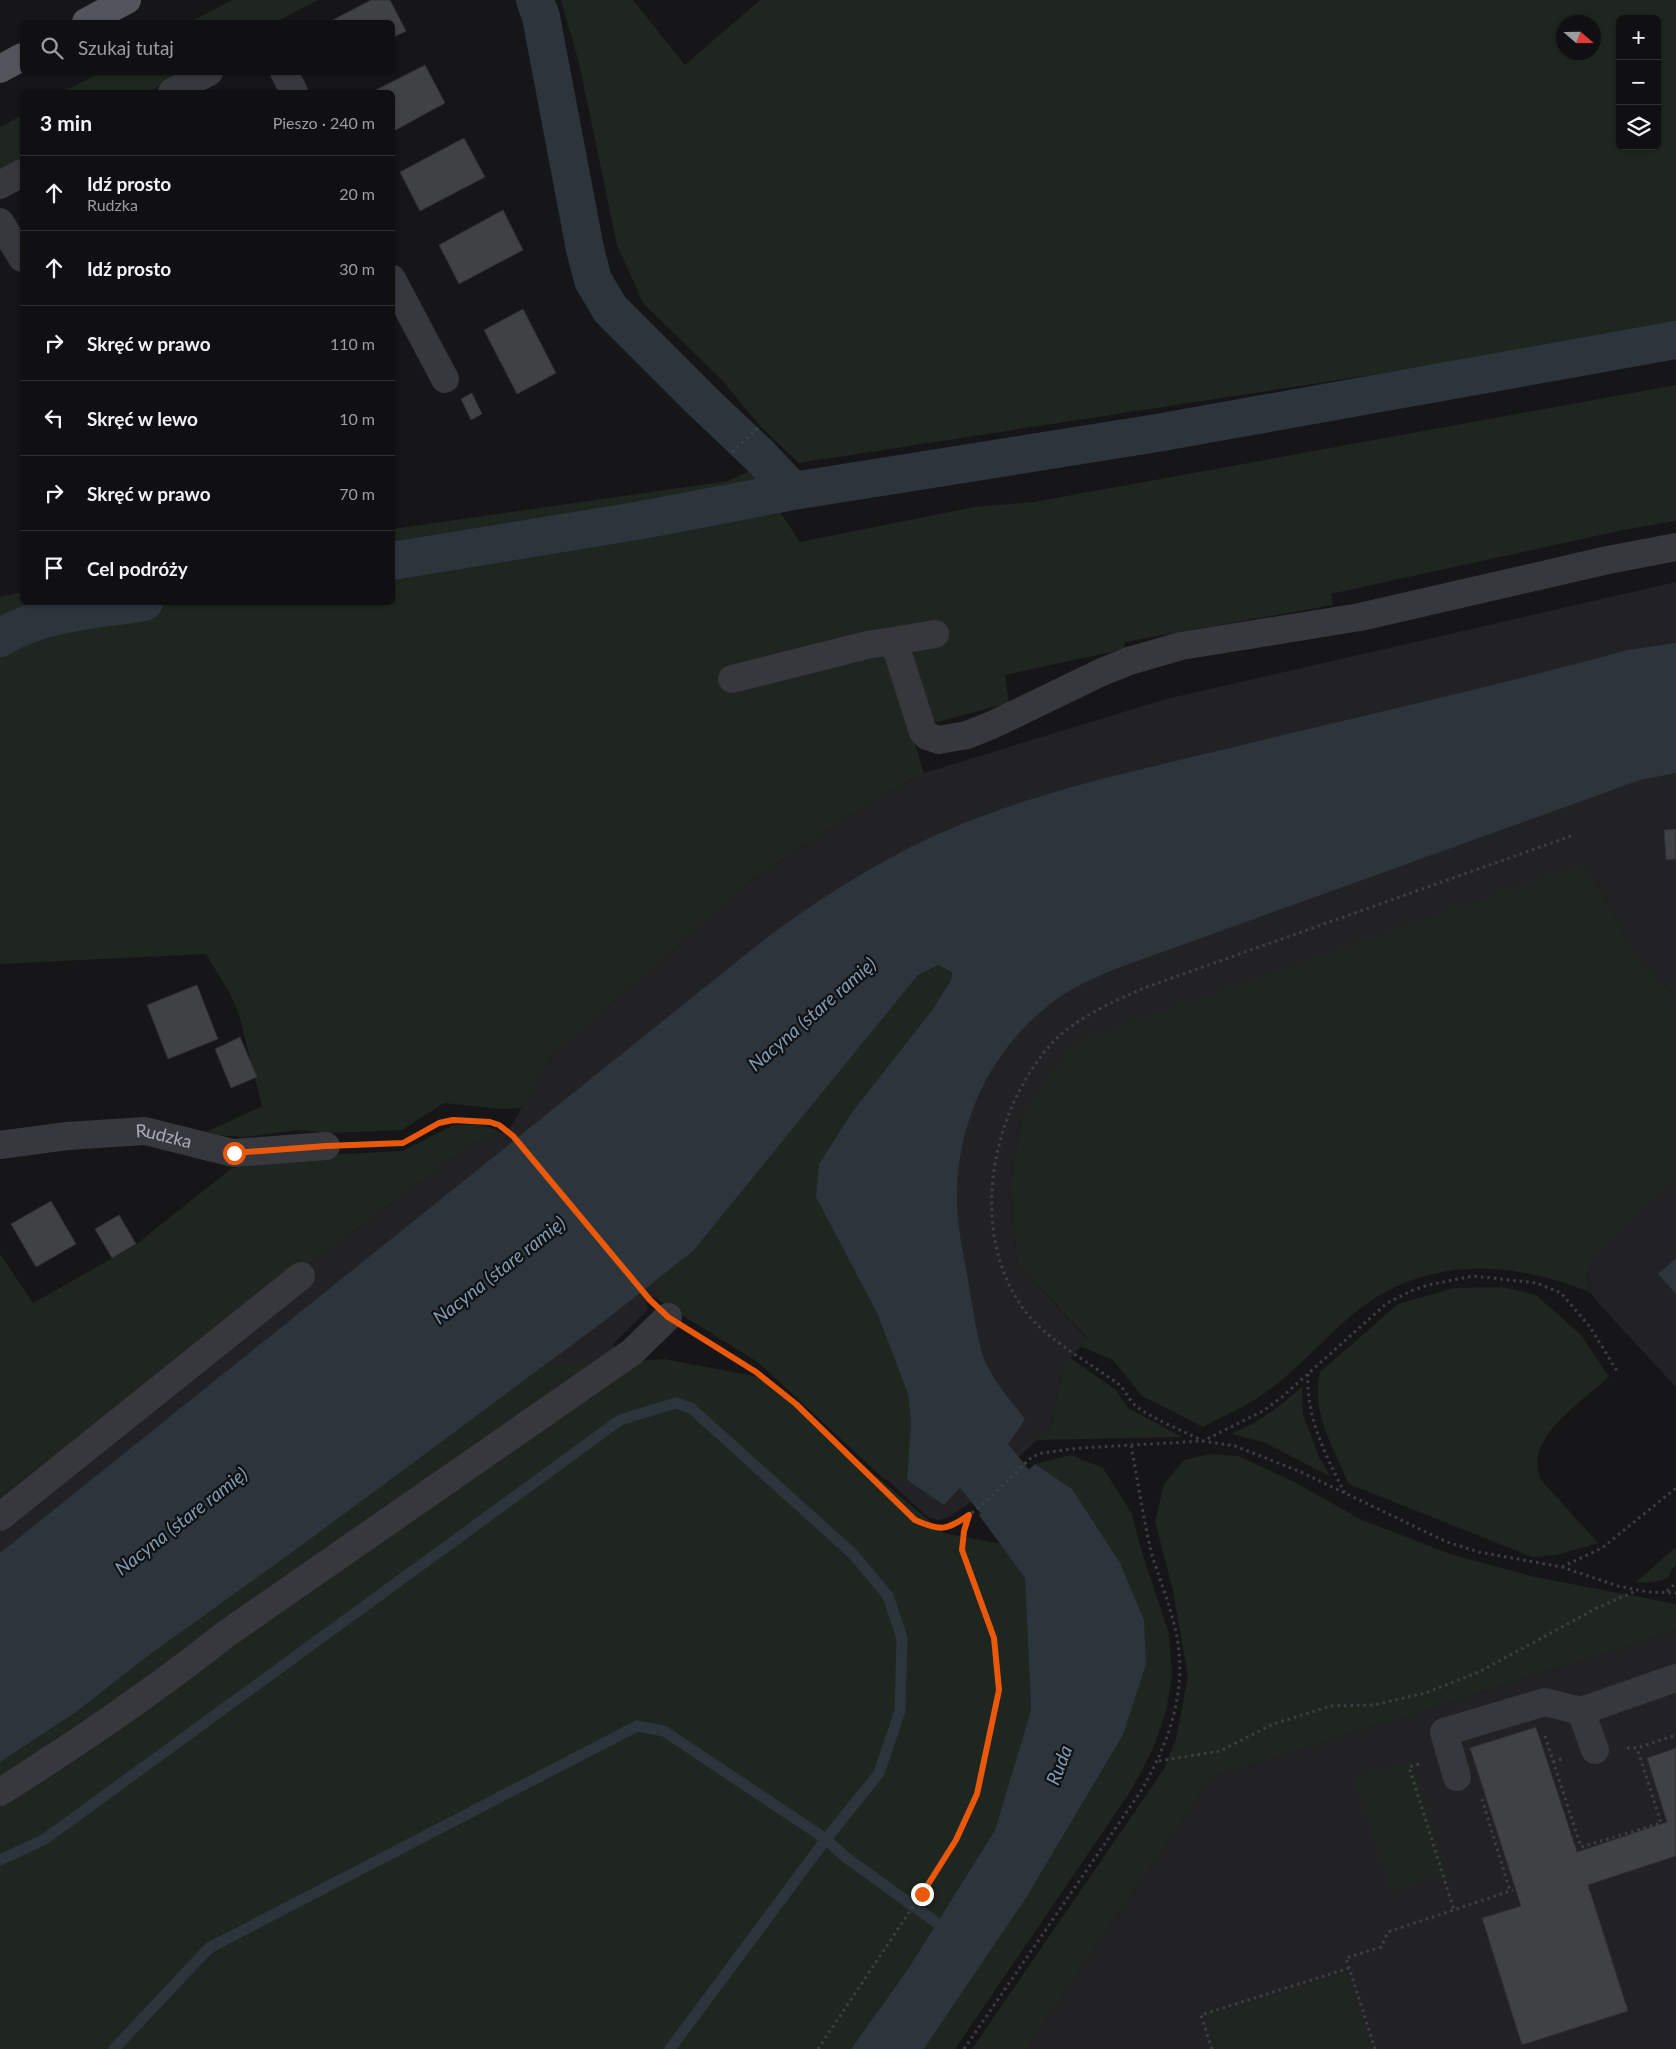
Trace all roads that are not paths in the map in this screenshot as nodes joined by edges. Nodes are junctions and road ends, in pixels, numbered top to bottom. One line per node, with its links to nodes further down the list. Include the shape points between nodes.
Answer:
1 (127, 0): 2 (main road)
2 (90, 20)
3 (20, 58): 4 (main road)
4 (0, 69)
5 (203, 75): 7 (street)
6 (286, 75): 8 (street)
7 (176, 90)
8 (293, 90)
9 (20, 174): 10 (street)
10 (0, 185)
11 (0, 222): 12 (street)
12 (20, 255)
13 (395, 285): 14 (street)
14 (445, 379)
15 (1676, 547): 17 (street, via 1360,617 1173,648 1102,672 992,725 946,740 934,740 923,732)
16 (935, 634): 17 (street)
17 (894, 641): 18 (street)
18 (732, 679)
19 (0, 1145): 20 (street, Rudzka, via 67,1136 146,1131 234,1153)
20 (326, 1146)
21 (301, 1276): 23 (street)
22 (659, 1309): 28 (street, via 632,1352 226,1634 167,1680)
23 (0, 1517)
24 (1676, 1678): 25 (street)
25 (1581, 1711): 26 (street); 27 (street, via 1545,1702 1444,1732)
26 (1594, 1750)
27 (1462, 1774)
28 (0, 1792)

